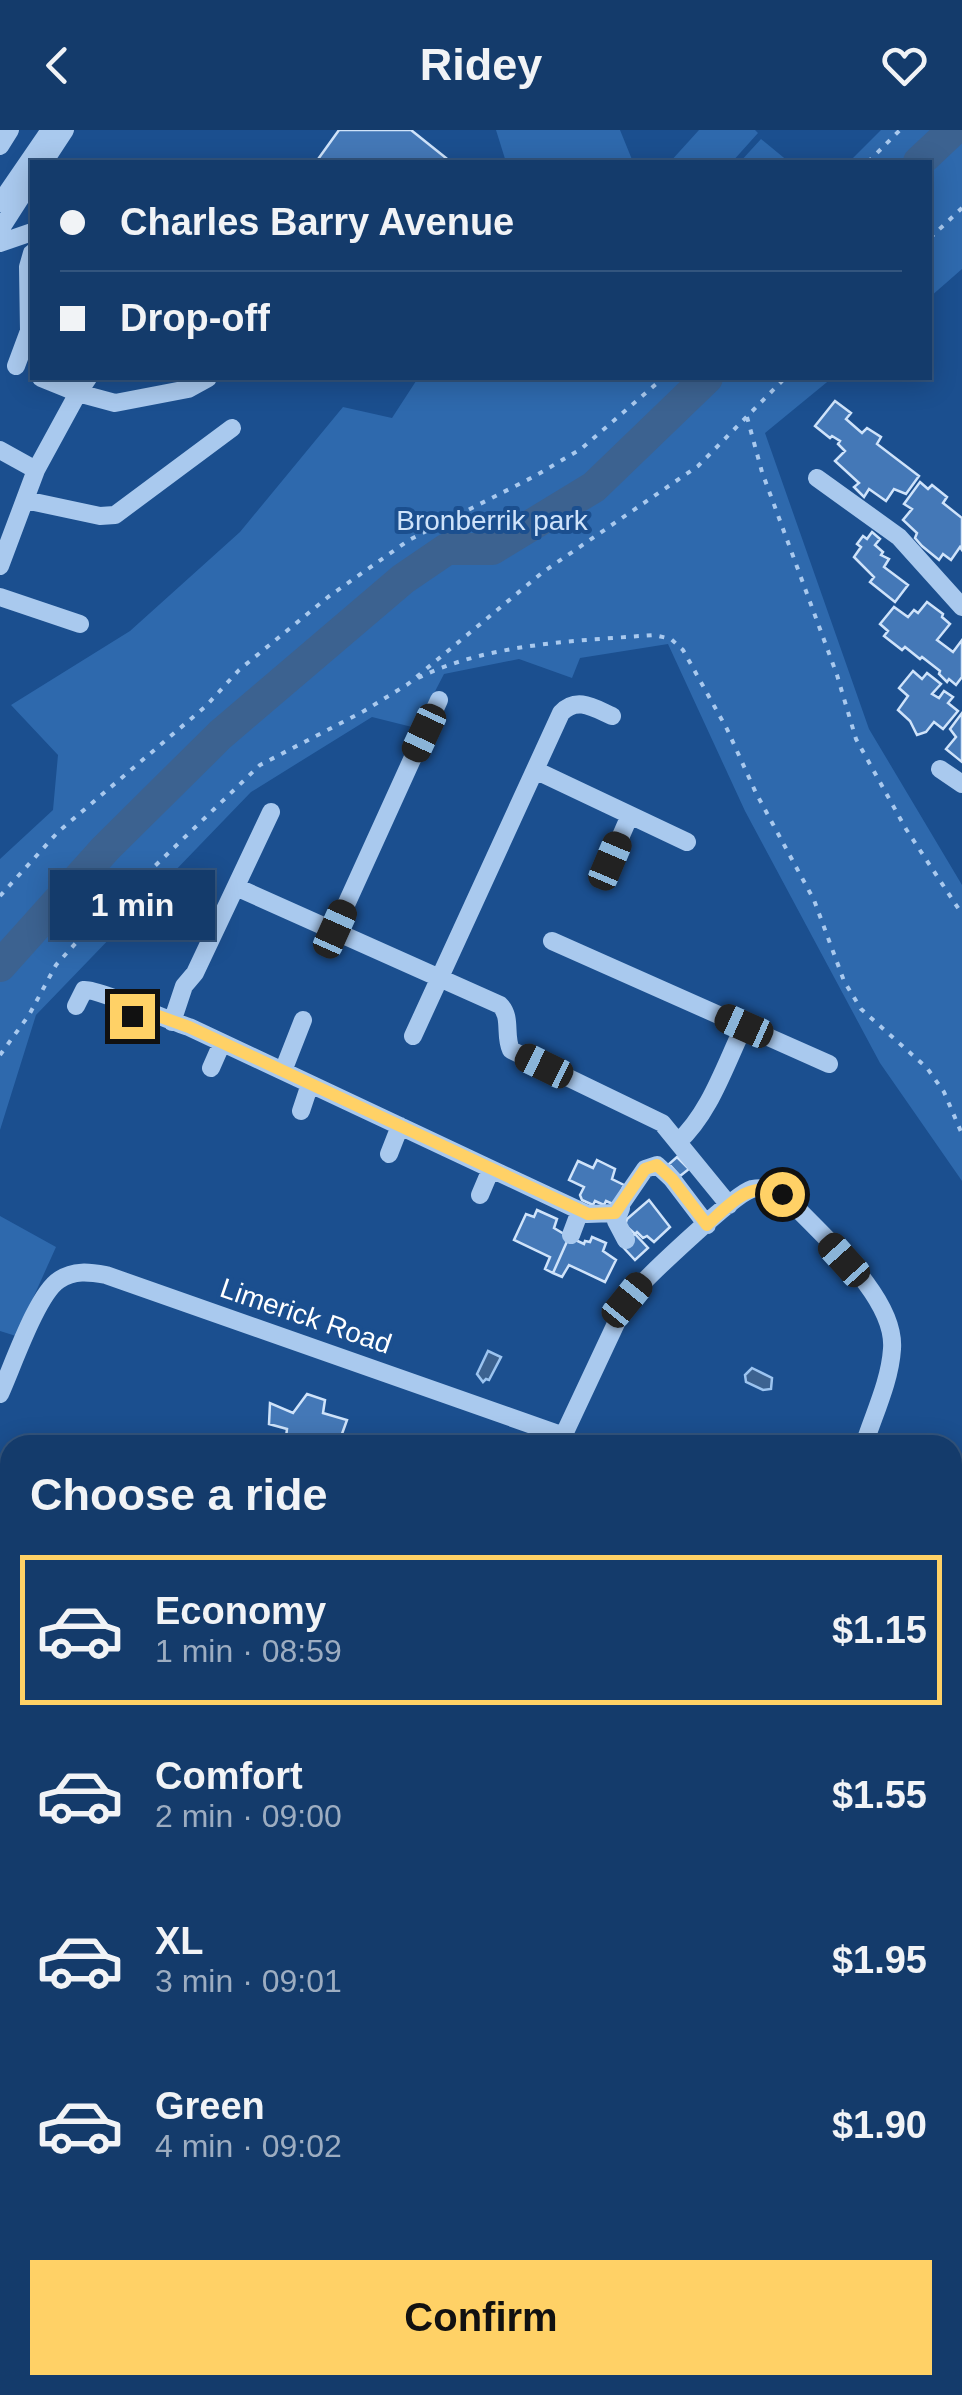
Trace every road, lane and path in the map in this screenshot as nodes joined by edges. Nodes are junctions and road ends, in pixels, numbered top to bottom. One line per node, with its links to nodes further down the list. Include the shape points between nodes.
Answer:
1 (10, 130): 5 (street)
2 (50, 130): 9 (street)
3 (65, 130): 6 (street)
4 (900, 130): 7 (path)
5 (0, 146)
6 (47, 160)
7 (870, 160)
8 (30, 183): 11 (street)
9 (0, 203)
10 (962, 208): 13 (path)
11 (0, 230)
12 (30, 233): 14 (street)
13 (932, 236)
14 (0, 243)
15 (30, 260): 16 (street, via 29,330)
16 (16, 366)
17 (53, 380): 21 (street)
18 (204, 380): 21 (street, via 115,402)
19 (660, 380): 43 (path, via 581,449 409,540 328,597 58,832)
20 (783, 380): 22 (path)
21 (83, 385): 25 (street)
22 (748, 418): 32 (path, via 698,466 544,572); 44 (path, via 856,739)
23 (232, 428): 27 (street, via 115,515)
24 (0, 450): 25 (street)
25 (36, 470): 27 (street)
26 (817, 478): 30 (street, via 898,537)
27 (25, 500): 28 (street)
28 (0, 566)
29 (0, 597): 31 (street)
30 (962, 608)
31 (80, 624)
32 (408, 684): 57 (path, via 260,765 222,799 56,965); 63 (path, via 466,659 514,650 636,636 671,639 727,729 814,900 844,981 861,1009 928,1068)
33 (439, 700): 45 (street)
34 (612, 716): 35 (street, via 580,703 566,708)
35 (535, 770): 39 (street); 47 (street)
36 (940, 770): 37 (street)
37 (962, 784)
38 (271, 812): 42 (street)
39 (630, 815): 40 (street); 41 (street)
40 (687, 842)
41 (610, 861)
42 (236, 887): 45 (street); 51 (street, via 184,986)
43 (0, 896)
44 (962, 914)
45 (335, 929): 47 (street)
46 (552, 941): 53 (street)
47 (441, 977): 55 (street); 64 (street, via 505,1010 511,1050 662,1123)
48 (129, 984): 49 (street)
49 (128, 1005): 50 (street, via 92,988); 51 (street); 54 (street)
50 (76, 1006)
51 (185, 1019): 56 (street)
52 (302, 1020): 60 (street)
53 (744, 1026): 58 (street); 64 (street, via 691,1130)
54 (127, 1030)
55 (413, 1036)
56 (222, 1042): 59 (street); 60 (street, via 265,1054)
57 (0, 1055)
58 (829, 1064)
59 (211, 1068)
60 (298, 1074): 61 (street); 62 (street, via 384,1109)
61 (301, 1110)
62 (400, 1126): 65 (street); 67 (street, via 472,1150)
63 (962, 1134)
64 (671, 1141): 66 (street); 69 (street)
65 (389, 1154)
66 (650, 1166): 70 (street); 72 (street, via 672,1179)
67 (491, 1169): 68 (street); 71 (street, via 563,1192)
68 (480, 1195)
69 (729, 1205): 72 (street); 78 (street, via 752,1189 782,1194 879,1300 889,1322 891,1358)
70 (622, 1208): 71 (street, via 605,1216); 74 (street, via 616,1221)
71 (580, 1210): 73 (street)
72 (707, 1225): 77 (street, via 627,1300)
73 (571, 1235)
74 (626, 1240)
75 (0, 1394): 76 (street, Limerick Road, via 51,1286 89,1272)
76 (546, 1435)
77 (562, 1435)
78 (867, 1435)

